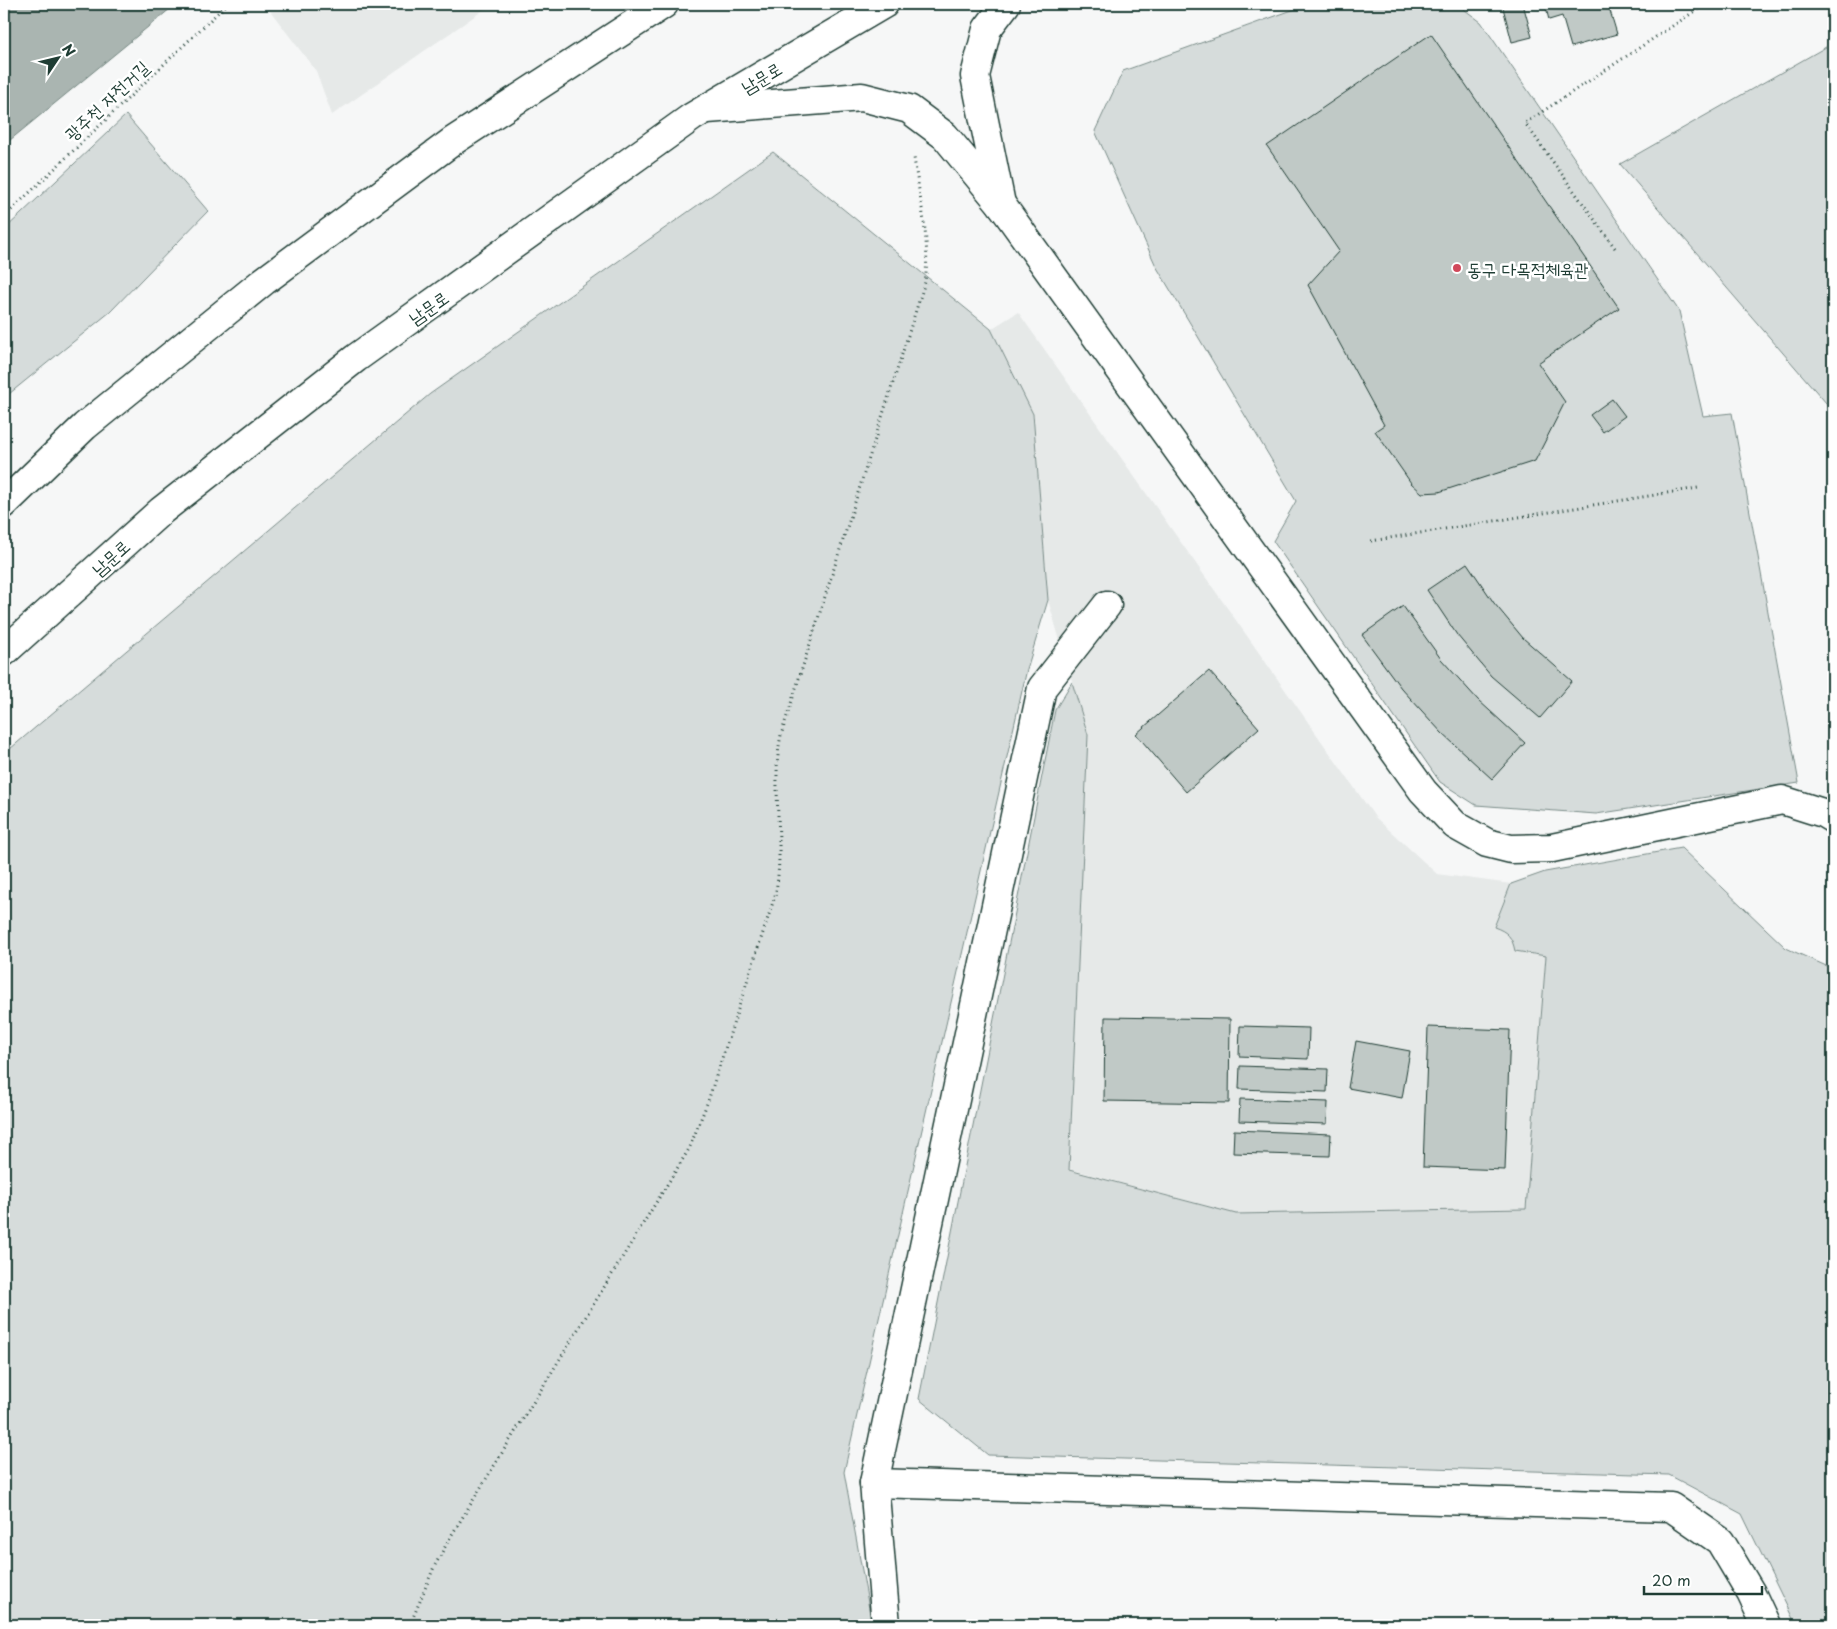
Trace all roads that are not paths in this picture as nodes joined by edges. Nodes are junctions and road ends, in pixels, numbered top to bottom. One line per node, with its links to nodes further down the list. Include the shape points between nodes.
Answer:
1 (664, 4): 6 (main road, via 453,141 264,281 85,426)
2 (884, 4): 4 (main road, 남문로)
3 (1006, 4): 5 (main road, via 987,29 975,76)
4 (707, 109): 5 (main road, via 862,97 909,109 945,136); 8 (main road, 남문로, via 356,358 161,511)
5 (1001, 204): 9 (main road, via 1423,791 1454,825 1487,843 1519,849 1552,848 1782,800)
6 (4, 504)
7 (1107, 605): 10 (main road, via 1042,688)
8 (4, 652)
9 (1833, 819)
10 (874, 1483): 11 (main road); 12 (main road, via 1671,1507 1720,1542 1751,1592)
11 (886, 1625)
12 (1766, 1625)

